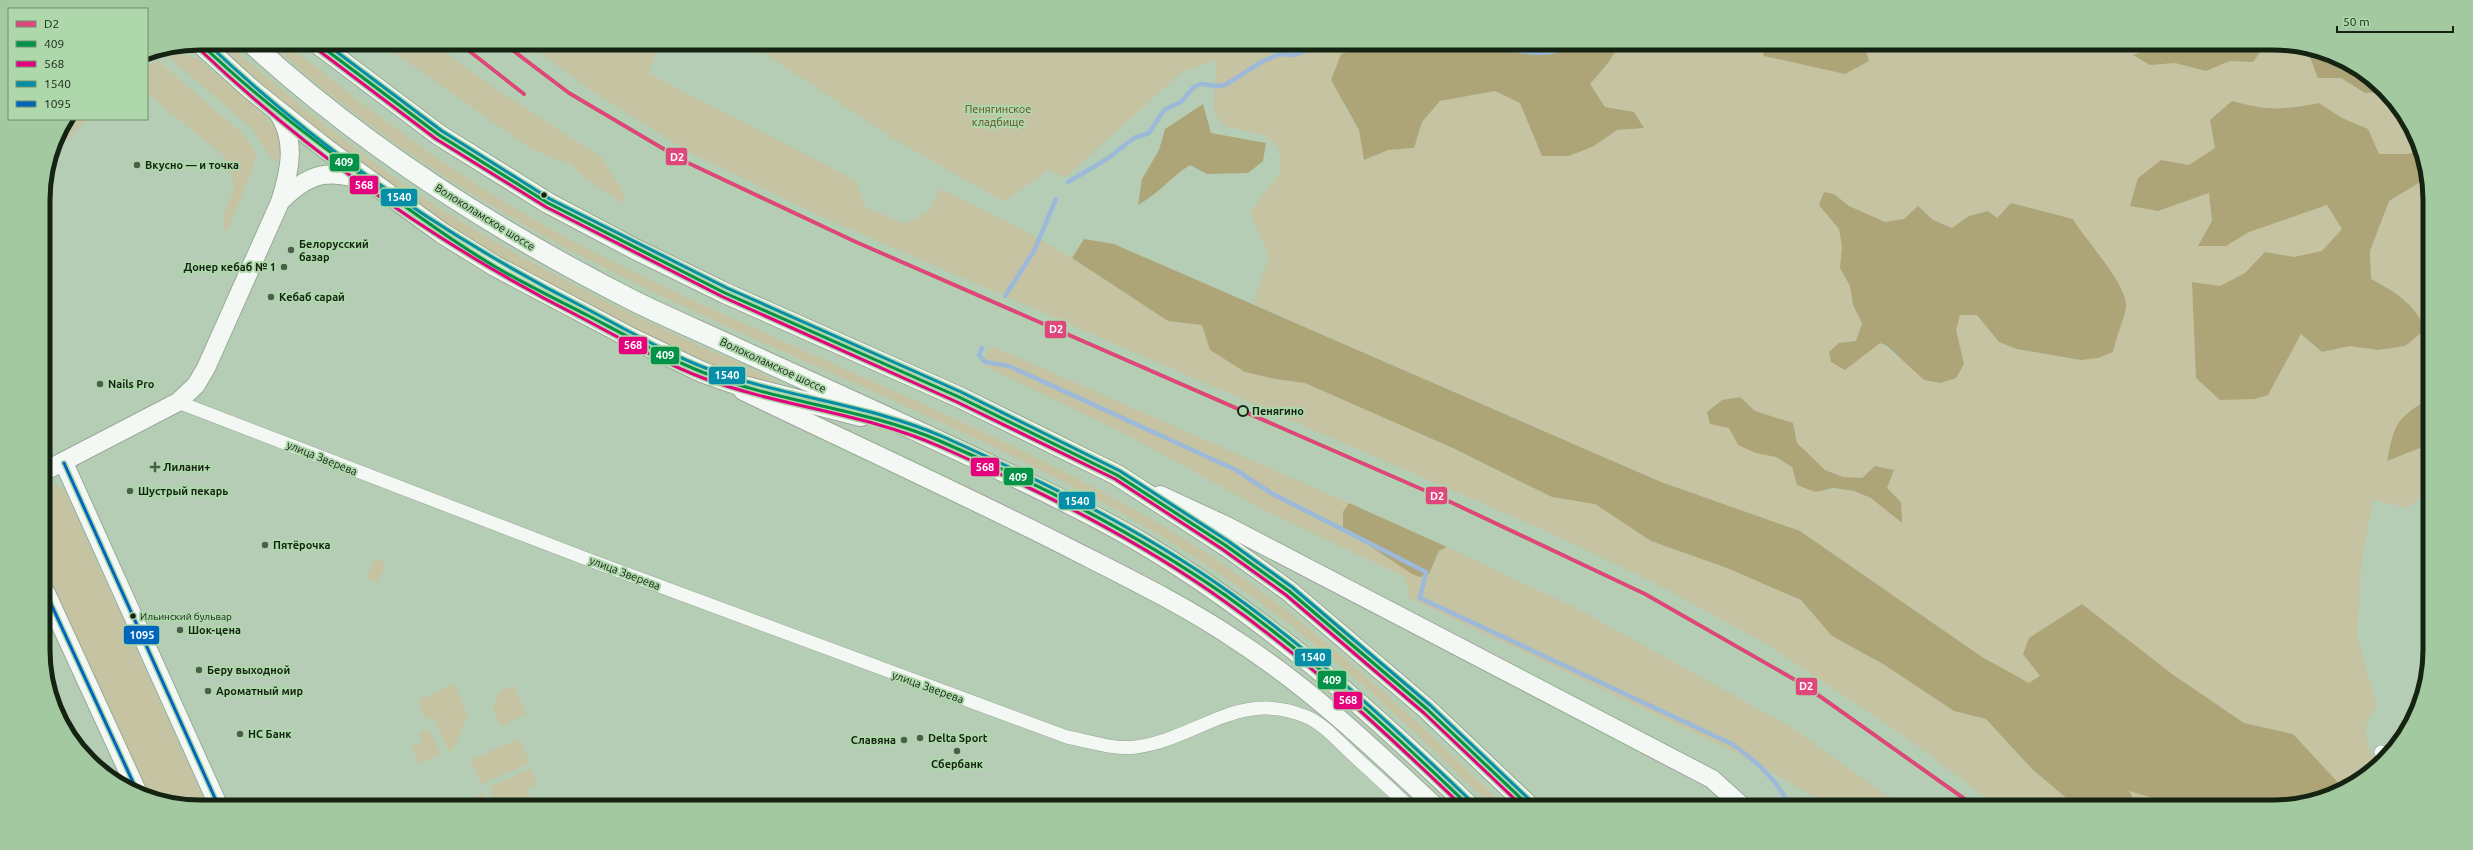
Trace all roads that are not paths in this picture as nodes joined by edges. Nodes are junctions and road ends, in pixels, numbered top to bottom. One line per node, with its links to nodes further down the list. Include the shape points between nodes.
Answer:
1 (207, 50): 4 (main road)
2 (259, 50): 9 (main road, Волоколамское шоссе, via 384,151 488,220 559,262 639,303)
3 (326, 50): 12 (main road, via 439,135 554,206 726,293 1002,417)
4 (277, 111): 5 (main road); 6 (main road, via 287,128 290,143 289,168)
5 (374, 184): 6 (main road, via 355,177 325,173 296,185); 7 (main road, via 489,263 631,338)
6 (280, 202): 8 (main road, via 206,368 196,384)
7 (702, 372): 9 (main road, via 740,385 852,413); 17 (main road, via 1031,528 1166,598 1238,641 1283,672 1354,730)
8 (178, 402): 10 (main road); 16 (street, улица Зверева, via 592,561 1067,736 1134,748 1170,740 1239,711 1263,707 1282,709 1308,718 1327,730)
9 (928, 436): 18 (main road, Волоколамское шоссе, via 1140,541 1203,581 1260,621 1332,680)
10 (64, 463): 11 (main road); 15 (main road)
11 (50, 469)
12 (1117, 475): 19 (main road, via 1225,545 1295,596 1427,709); 20 (main road, via 1227,526 1712,779)
13 (50, 602): 14 (main road)
14 (134, 785)
15 (216, 800)
16 (1402, 800)
17 (1429, 800)
18 (1462, 800)
19 (1523, 800)
20 (1735, 800)

